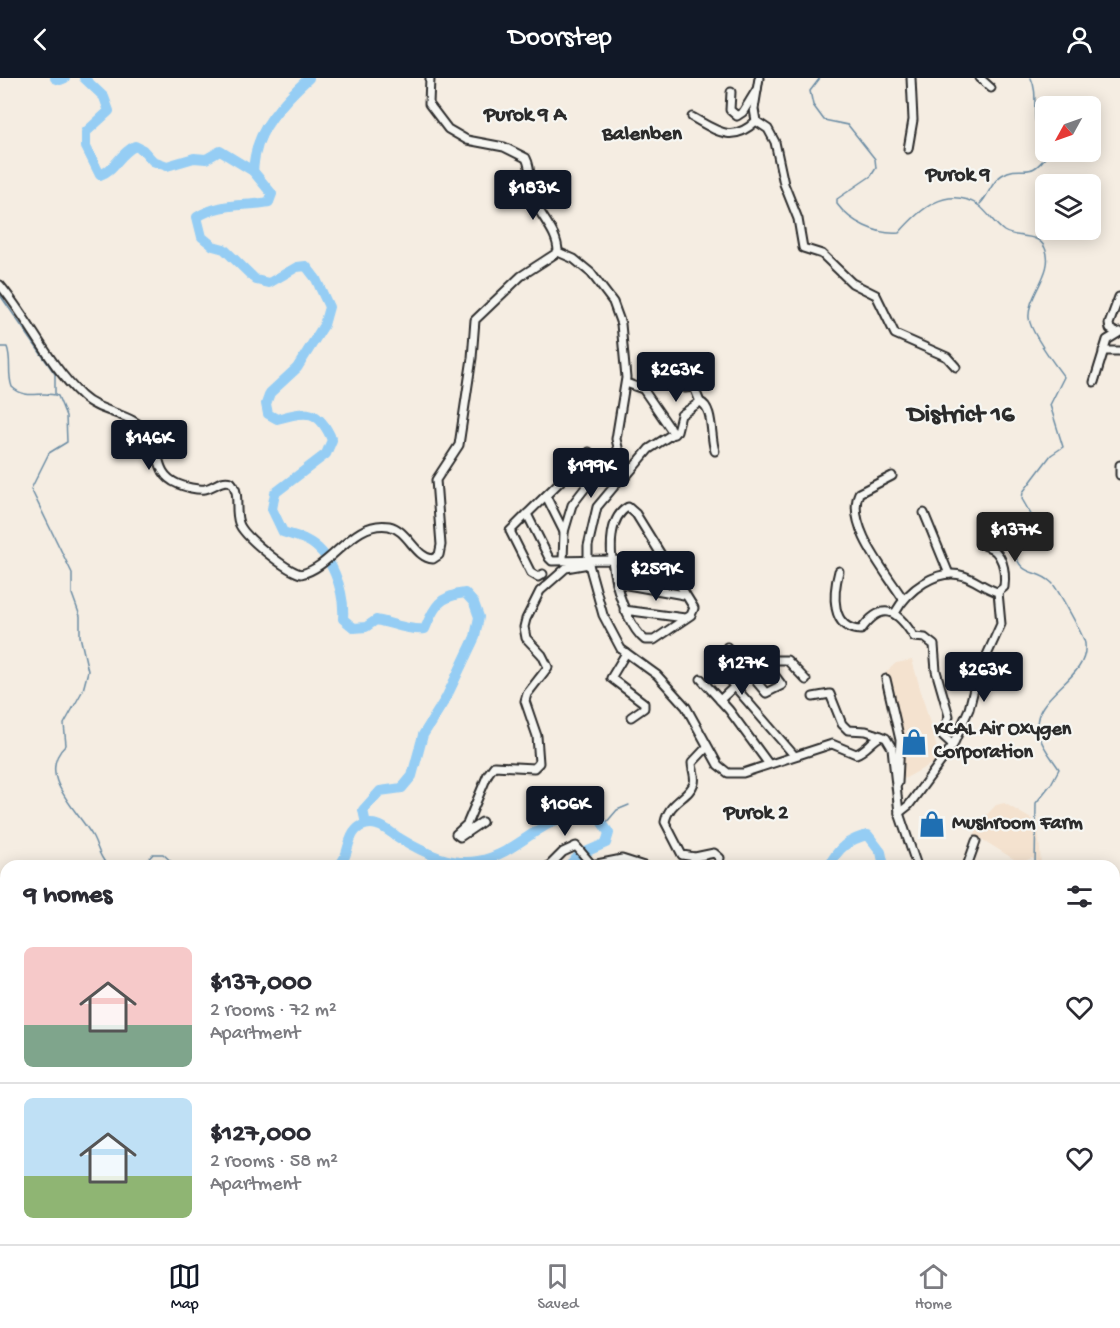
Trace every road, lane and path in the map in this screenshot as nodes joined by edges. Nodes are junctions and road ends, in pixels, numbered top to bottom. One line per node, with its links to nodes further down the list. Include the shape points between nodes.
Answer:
1 (430, 78): 11 (street, via 429,104 448,129 467,141 521,153 529,164 534,201 548,222)
2 (759, 78): 6 (street)
3 (911, 78): 10 (street, via 913,120)
4 (980, 78): 5 (street)
5 (991, 88)
6 (757, 89): 7 (street, via 737,116 730,111); 9 (street)
7 (731, 92)
8 (692, 117): 9 (street, via 736,135)
9 (756, 122): 17 (street, via 768,129 780,156 803,248 822,254 852,283 876,295 895,334 947,357)
10 (908, 149)
11 (558, 252): 12 (street, via 521,276 475,320 459,445 436,480 439,555 426,558 402,533 383,526 349,540 304,573 297,573 247,536 238,520 237,494 231,482 199,489 168,478 149,434 126,416 80,394 53,364 20,309); 19 (street, via 584,266 613,302 621,324)
12 (0, 285)
13 (1119, 297): 14 (street, via 1109,324 1110,329)
14 (1119, 332): 15 (street, via 1107,340)
15 (1103, 351): 16 (street); 18 (street)
16 (1120, 351)
17 (956, 367)
18 (1094, 382)
19 (626, 383): 22 (street, via 643,389); 37 (street, via 616,439 623,469 597,507 590,530)
20 (686, 388): 21 (street, via 694,387)
21 (700, 402): 22 (street, via 680,417); 23 (street, via 708,406)
22 (674, 434): 29 (street, via 649,449)
23 (715, 451)
24 (589, 452): 33 (street, via 599,470 573,505)
25 (1120, 465): 27 (street)
26 (572, 470): 30 (street)
27 (1120, 475)
28 (892, 476): 45 (street, via 859,493 855,516 867,543)
29 (623, 480)
30 (546, 496): 32 (street); 33 (street)
31 (924, 513): 41 (street)
32 (527, 514): 35 (street, via 549,558); 40 (street, via 510,531 531,573 538,577)
33 (564, 532): 35 (street)
34 (986, 546): 43 (street, via 998,553 1003,564 1004,587)
35 (563, 560): 37 (street)
36 (613, 560): 37 (street); 38 (street); 38 (street, via 615,527 621,511 628,507); 42 (street)
37 (588, 562): 50 (street, via 603,615 614,639); 67 (street, via 566,568 540,591 526,619 526,638 548,667 525,701 537,736 539,763 534,768 499,765 490,770 469,821 457,831 457,836 464,836)
38 (668, 567): 44 (street)
39 (839, 571): 47 (street, via 833,593 844,626 861,630 874,614)
40 (543, 574)
41 (949, 574): 43 (street, via 964,576); 45 (street, via 916,587)
42 (615, 583): 44 (street); 46 (street)
43 (998, 592): 61 (street, via 1001,624)
44 (684, 595): 48 (street, via 694,608)
45 (903, 599): 47 (street)
46 (624, 610): 48 (street); 48 (street, via 632,627 645,640 654,640)
47 (895, 613): 61 (street, via 914,637 925,638 934,645 936,671 949,716 942,735)
48 (685, 618)
49 (727, 647): 52 (street)
50 (626, 653): 59 (street, via 611,678 644,703 644,708); 62 (street, via 657,675 679,699)
51 (716, 665): 56 (street)
52 (748, 674): 55 (street, via 768,693 782,685 767,663 784,660); 56 (street)
53 (701, 679): 58 (street)
54 (886, 679): 65 (street, via 900,740)
55 (806, 680)
56 (734, 687): 58 (street); 63 (street)
57 (813, 697): 60 (street, via 830,694 845,728 851,732)
58 (720, 700): 64 (street)
59 (632, 717)
60 (881, 736): 63 (street, via 856,754 832,744); 65 (street, via 891,743)
61 (953, 745): 66 (street, via 909,805)
62 (707, 747): 64 (street, via 728,773 743,773); 71 (street, via 692,763 692,787 671,807 664,822 682,855 714,853)
63 (793, 754): 64 (street)
64 (768, 764)
65 (895, 787): 66 (street)
66 (898, 813): 72 (street)
67 (482, 822)
68 (976, 841): 73 (street)
69 (555, 860): 70 (street, via 578,846)
70 (586, 860)
71 (720, 860)
72 (915, 860)
73 (969, 860)

